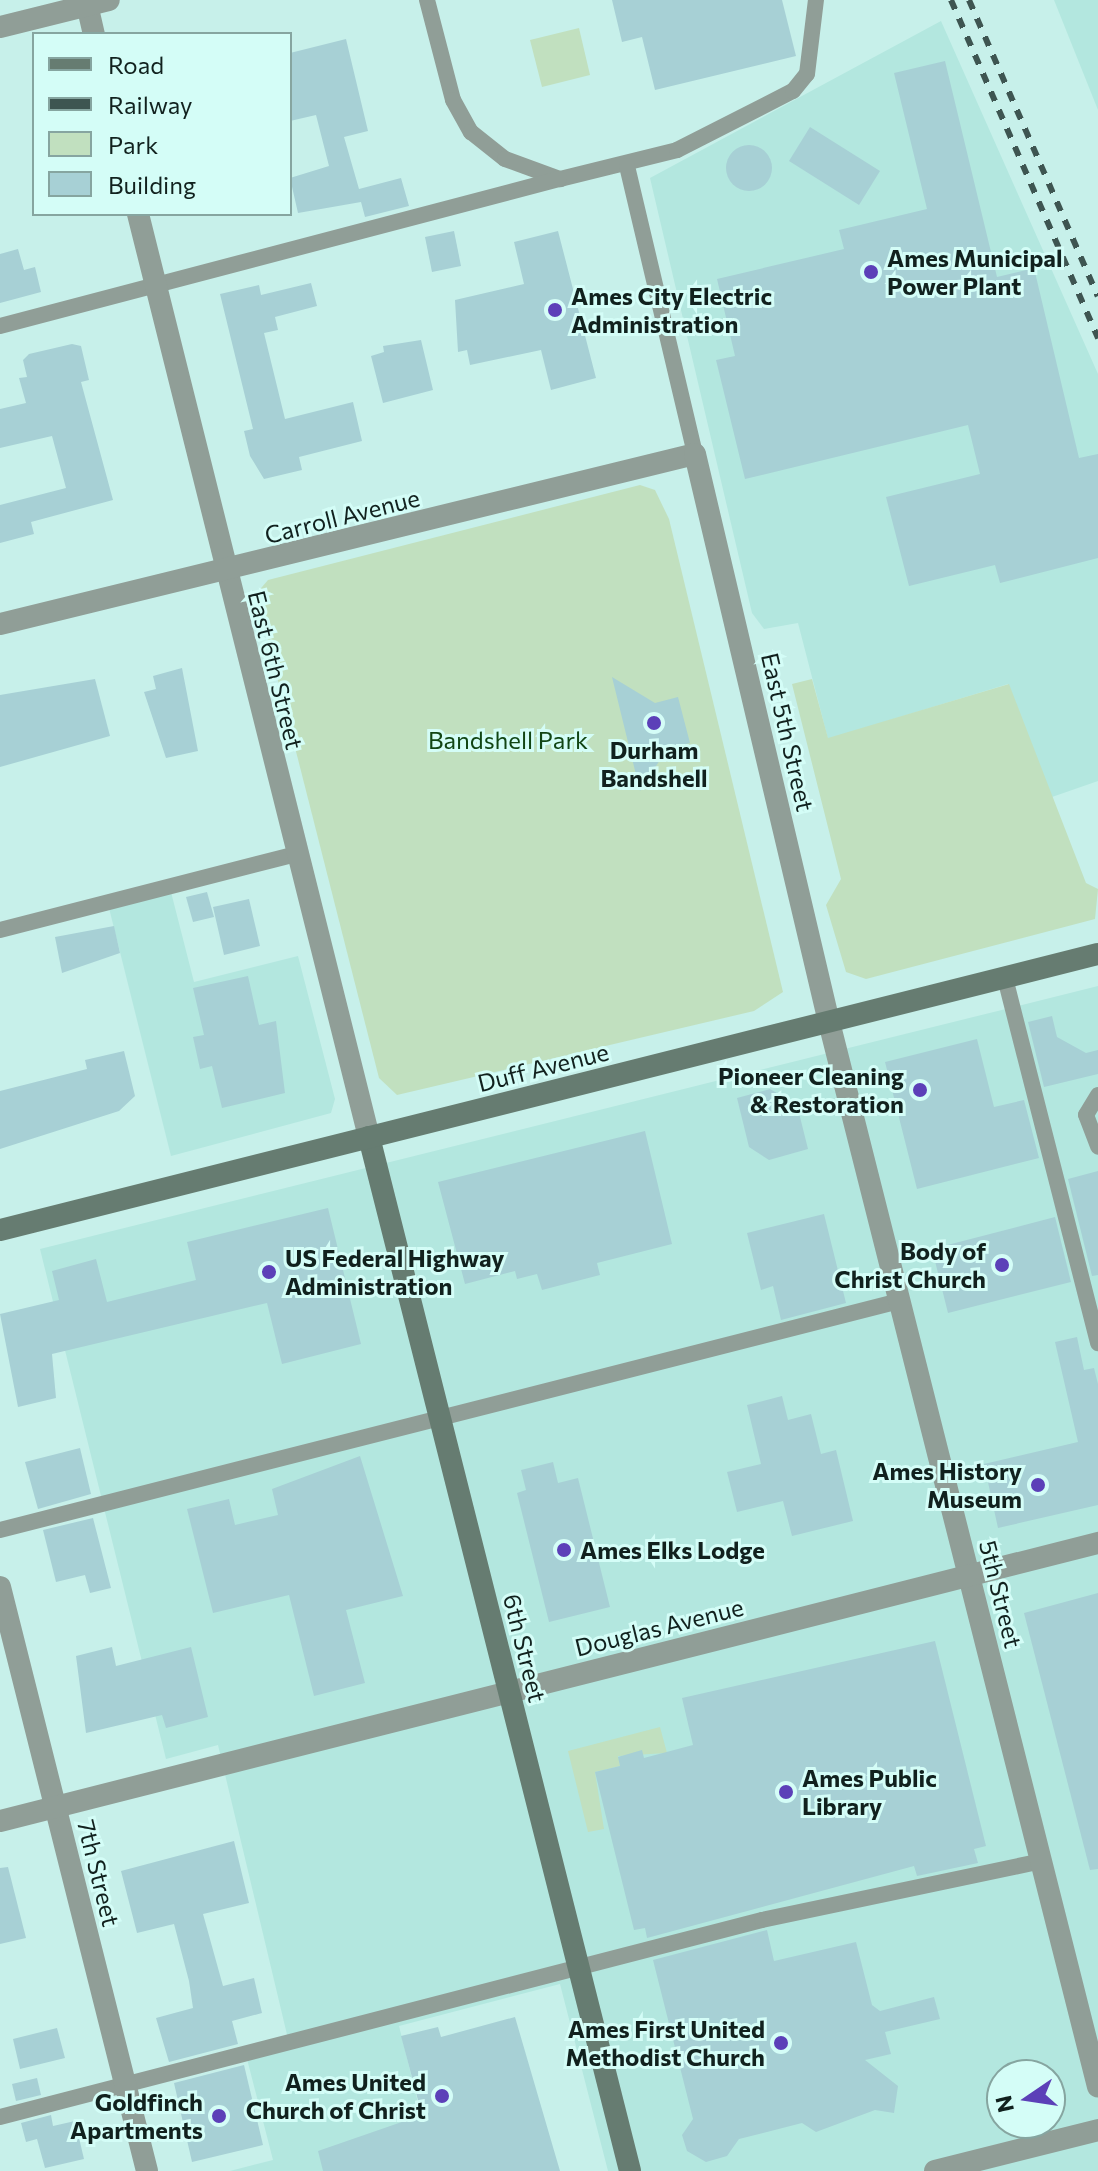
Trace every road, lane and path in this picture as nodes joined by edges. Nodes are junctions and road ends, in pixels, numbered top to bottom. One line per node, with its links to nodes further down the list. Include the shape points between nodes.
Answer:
1 (427, 0): 7 (lane, via 453,100 471,132 505,159)
2 (816, 0): 6 (lane, via 807,74 793,91 677,150)
3 (94, 2): 4 (street); 5 (street)
4 (0, 27)
5 (94, 32)
6 (627, 166): 7 (lane); 11 (lane)
7 (560, 179): 9 (lane)
8 (138, 216): 9 (street, East 6th Street)
9 (155, 286): 10 (lane); 12 (street, East 6th Street)
10 (0, 326)
11 (695, 454): 12 (street, Carroll Avenue); 18 (street, East 5th Street)
12 (224, 573): 13 (street, Carroll Avenue); 14 (street, East 6th Street)
13 (0, 624)
14 (296, 854): 15 (lane); 20 (street, East 6th Street)
15 (0, 930)
16 (1098, 954): 17 (main road, Duff Avenue)
17 (1005, 978): 18 (main road, Duff Avenue); 24 (lane)
18 (829, 1022): 20 (main road, Duff Avenue); 23 (street, 5th Street)
19 (1098, 1095): 21 (lane, via 1086,1115)
20 (369, 1137): 22 (main road, Duff Avenue); 25 (main road, 6th Street)
21 (1098, 1147)
22 (0, 1230)
23 (900, 1301): 25 (lane); 28 (street, 5th Street)
24 (1098, 1343)
25 (440, 1419): 26 (lane); 30 (main road, 6th Street)
26 (0, 1530)
27 (1098, 1543): 28 (street, Douglas Avenue)
28 (969, 1576): 30 (street, Douglas Avenue); 33 (street, 5th Street)
29 (0, 1587): 31 (street, 7th Street)
30 (509, 1692): 31 (street, Douglas Avenue); 34 (main road, 6th Street)
31 (55, 1807): 32 (street, Douglas Avenue); 35 (street, 7th Street)
32 (0, 1821)
33 (1041, 1861): 34 (lane); 36 (street, 5th Street)
34 (578, 1968): 35 (lane); 40 (main road, 6th Street)
35 (125, 2085): 37 (lane); 39 (street, 7th Street)
36 (1098, 2087)
37 (0, 2117)
38 (1098, 2130): 41 (street)
39 (147, 2171)
40 (630, 2171)
41 (935, 2171)

